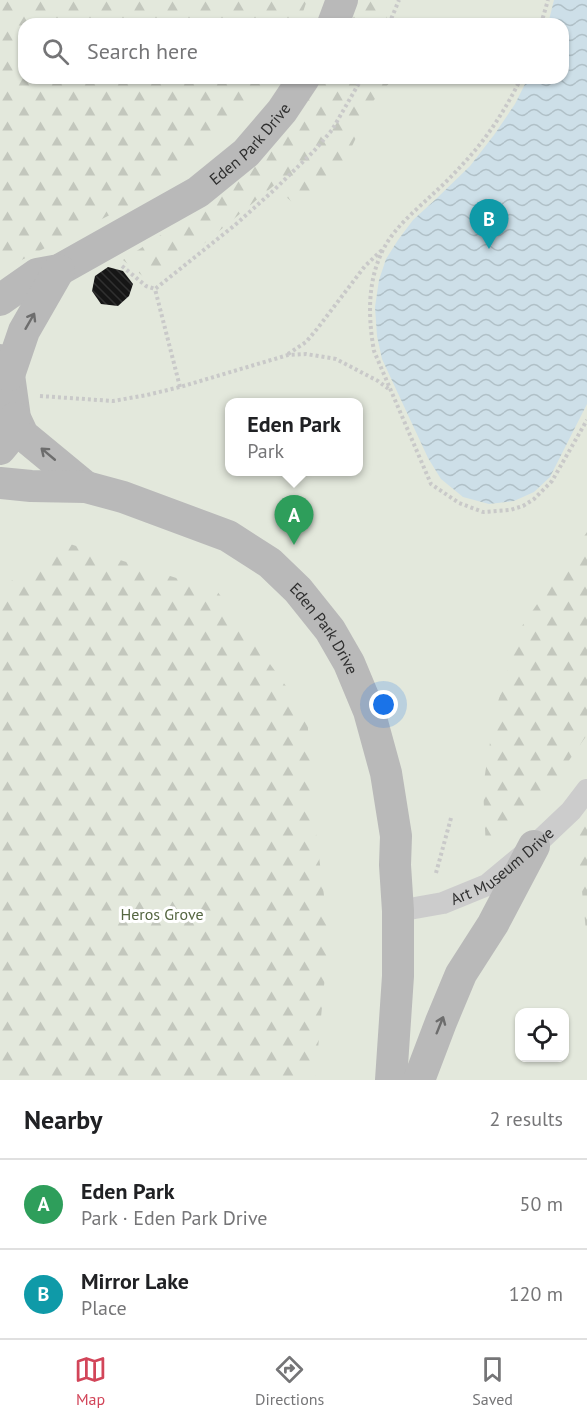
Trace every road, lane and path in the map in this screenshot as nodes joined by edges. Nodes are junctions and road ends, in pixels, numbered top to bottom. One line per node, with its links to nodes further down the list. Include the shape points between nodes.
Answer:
1 (342, 0): 4 (street)
2 (399, 0): 5 (path)
3 (548, 0): 6 (path)
4 (335, 18)
5 (392, 18)
6 (543, 18)
7 (300, 84): 12 (street, Eden Park Drive, via 246,153 198,192)
8 (359, 84): 13 (path, via 332,130 314,151 235,225)
9 (517, 84): 10 (path, via 470,156 401,225)
10 (384, 248): 15 (path, via 359,273 306,342); 18 (path, via 370,296 370,329 374,351)
11 (122, 266): 13 (path)
12 (59, 270): 14 (street, Eden Park Drive, via 37,274); 16 (street, Eden Park Drive, one-way to 12)
13 (155, 290): 17 (path)
14 (0, 300)
15 (288, 355): 17 (path); 18 (path, via 336,359)
16 (5, 367): 20 (street, Eden Park Drive)
17 (180, 387): 19 (path, via 113,401)
18 (390, 390): 21 (path, via 431,484 483,512 523,507 534,499 552,481)
19 (37, 396)
20 (15, 418): 22 (street); 24 (street, Eden Park Drive, one-way to 20, via 23,435)
21 (587, 420)
22 (0, 449)
23 (0, 483): 24 (street, Eden Park Drive)
24 (86, 487): 29 (street, Eden Park Drive, via 123,496 228,536 270,563 330,630 369,711 386,773 396,836)
25 (587, 790): 27 (street, Art Museum Drive)
26 (452, 818): 28 (path)
27 (534, 846): 29 (street, Art Museum Drive, via 487,885 443,903); 31 (street, one-way to 27, via 461,974 493,924)
28 (436, 873)
29 (398, 911): 30 (street, Eden Park Drive)
30 (391, 1080)
31 (419, 1080)

